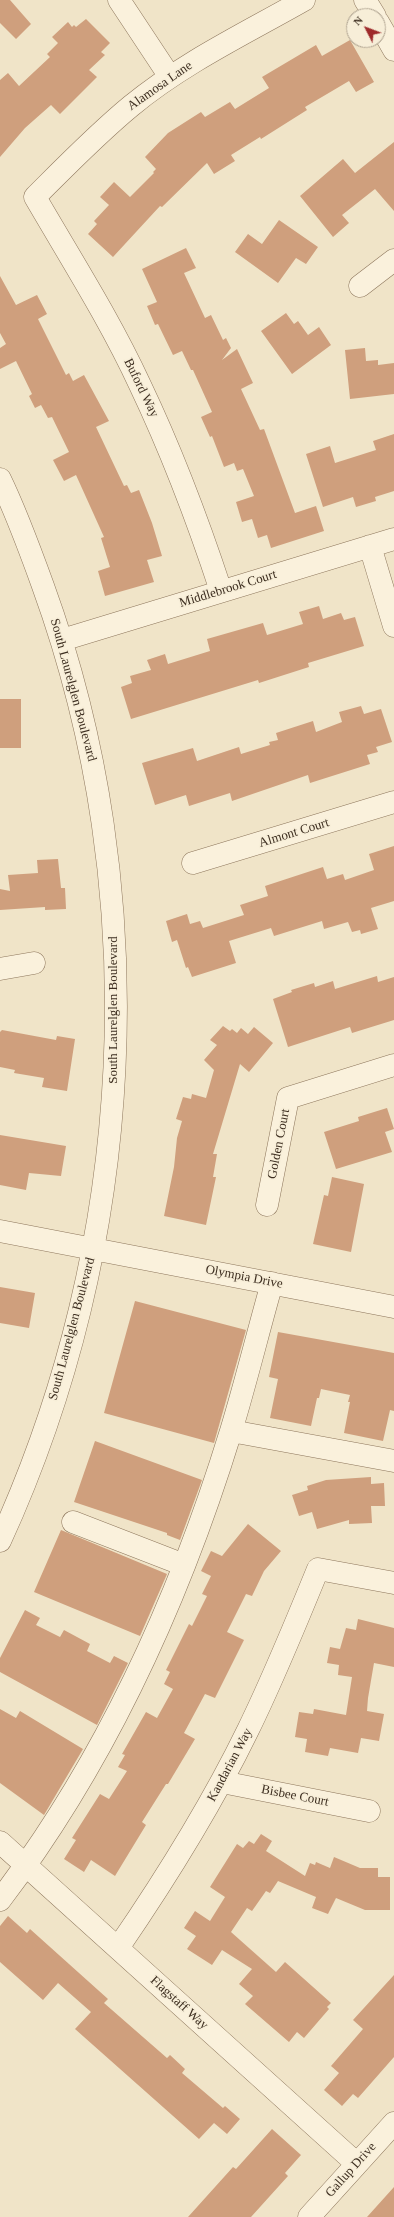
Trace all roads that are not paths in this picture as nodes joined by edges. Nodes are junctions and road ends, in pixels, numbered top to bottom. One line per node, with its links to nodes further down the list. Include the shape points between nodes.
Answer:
1 (119, 0): 5 (street)
2 (304, 0): 5 (street, Alamosa Lane)
3 (386, 36): 4 (street)
4 (394, 50)
5 (170, 77): 6 (street, Alamosa Lane, via 97,135)
6 (34, 197): 12 (street, Buford Way, via 105,318 140,384 198,521)
7 (394, 260): 8 (street)
8 (360, 286)
9 (2, 486): 14 (street, South Laurelglen Boulevard, via 26,537)
10 (394, 539): 11 (street, Middlebrook Court)
11 (370, 546): 12 (street, Middlebrook Court); 13 (street)
12 (221, 591): 14 (street, Middlebrook Court)
13 (394, 626)
14 (62, 640): 22 (street, South Laurelglen Boulevard, via 80,704 96,783 111,893 116,964 113,1096 107,1161)
15 (394, 802): 16 (street, Almont Court)
16 (193, 863)
17 (34, 963): 18 (street)
18 (0, 969)
19 (394, 1065): 20 (street, Golden Court, via 288,1098)
20 (267, 1205)
21 (0, 1231): 22 (street, Olympia Drive)
22 (93, 1247): 23 (street, Olympia Drive); 28 (street, South Laurelglen Boulevard, via 58,1388 35,1456)
23 (272, 1283): 24 (street, Olympia Drive); 25 (street)
24 (394, 1307)
25 (231, 1431): 26 (street); 29 (street)
26 (394, 1461)
27 (73, 1522): 29 (street)
28 (0, 1541)
29 (184, 1565): 34 (street, via 140,1669 80,1781)
30 (394, 1584): 31 (street, Kandarian Way, via 318,1569 282,1656)
31 (222, 1782): 32 (street, Bisbee Court); 36 (street, Kandarian Way, via 182,1850)
32 (369, 1811)
33 (0, 1842): 34 (street, Flagstaff Way)
34 (26, 1865): 35 (street); 36 (street, Flagstaff Way)
35 (0, 1900)
36 (118, 1948): 38 (street, Flagstaff Way)
37 (394, 2123): 38 (street, Gallup Drive)
38 (357, 2164): 39 (street, Gallup Drive)
39 (309, 2217)

